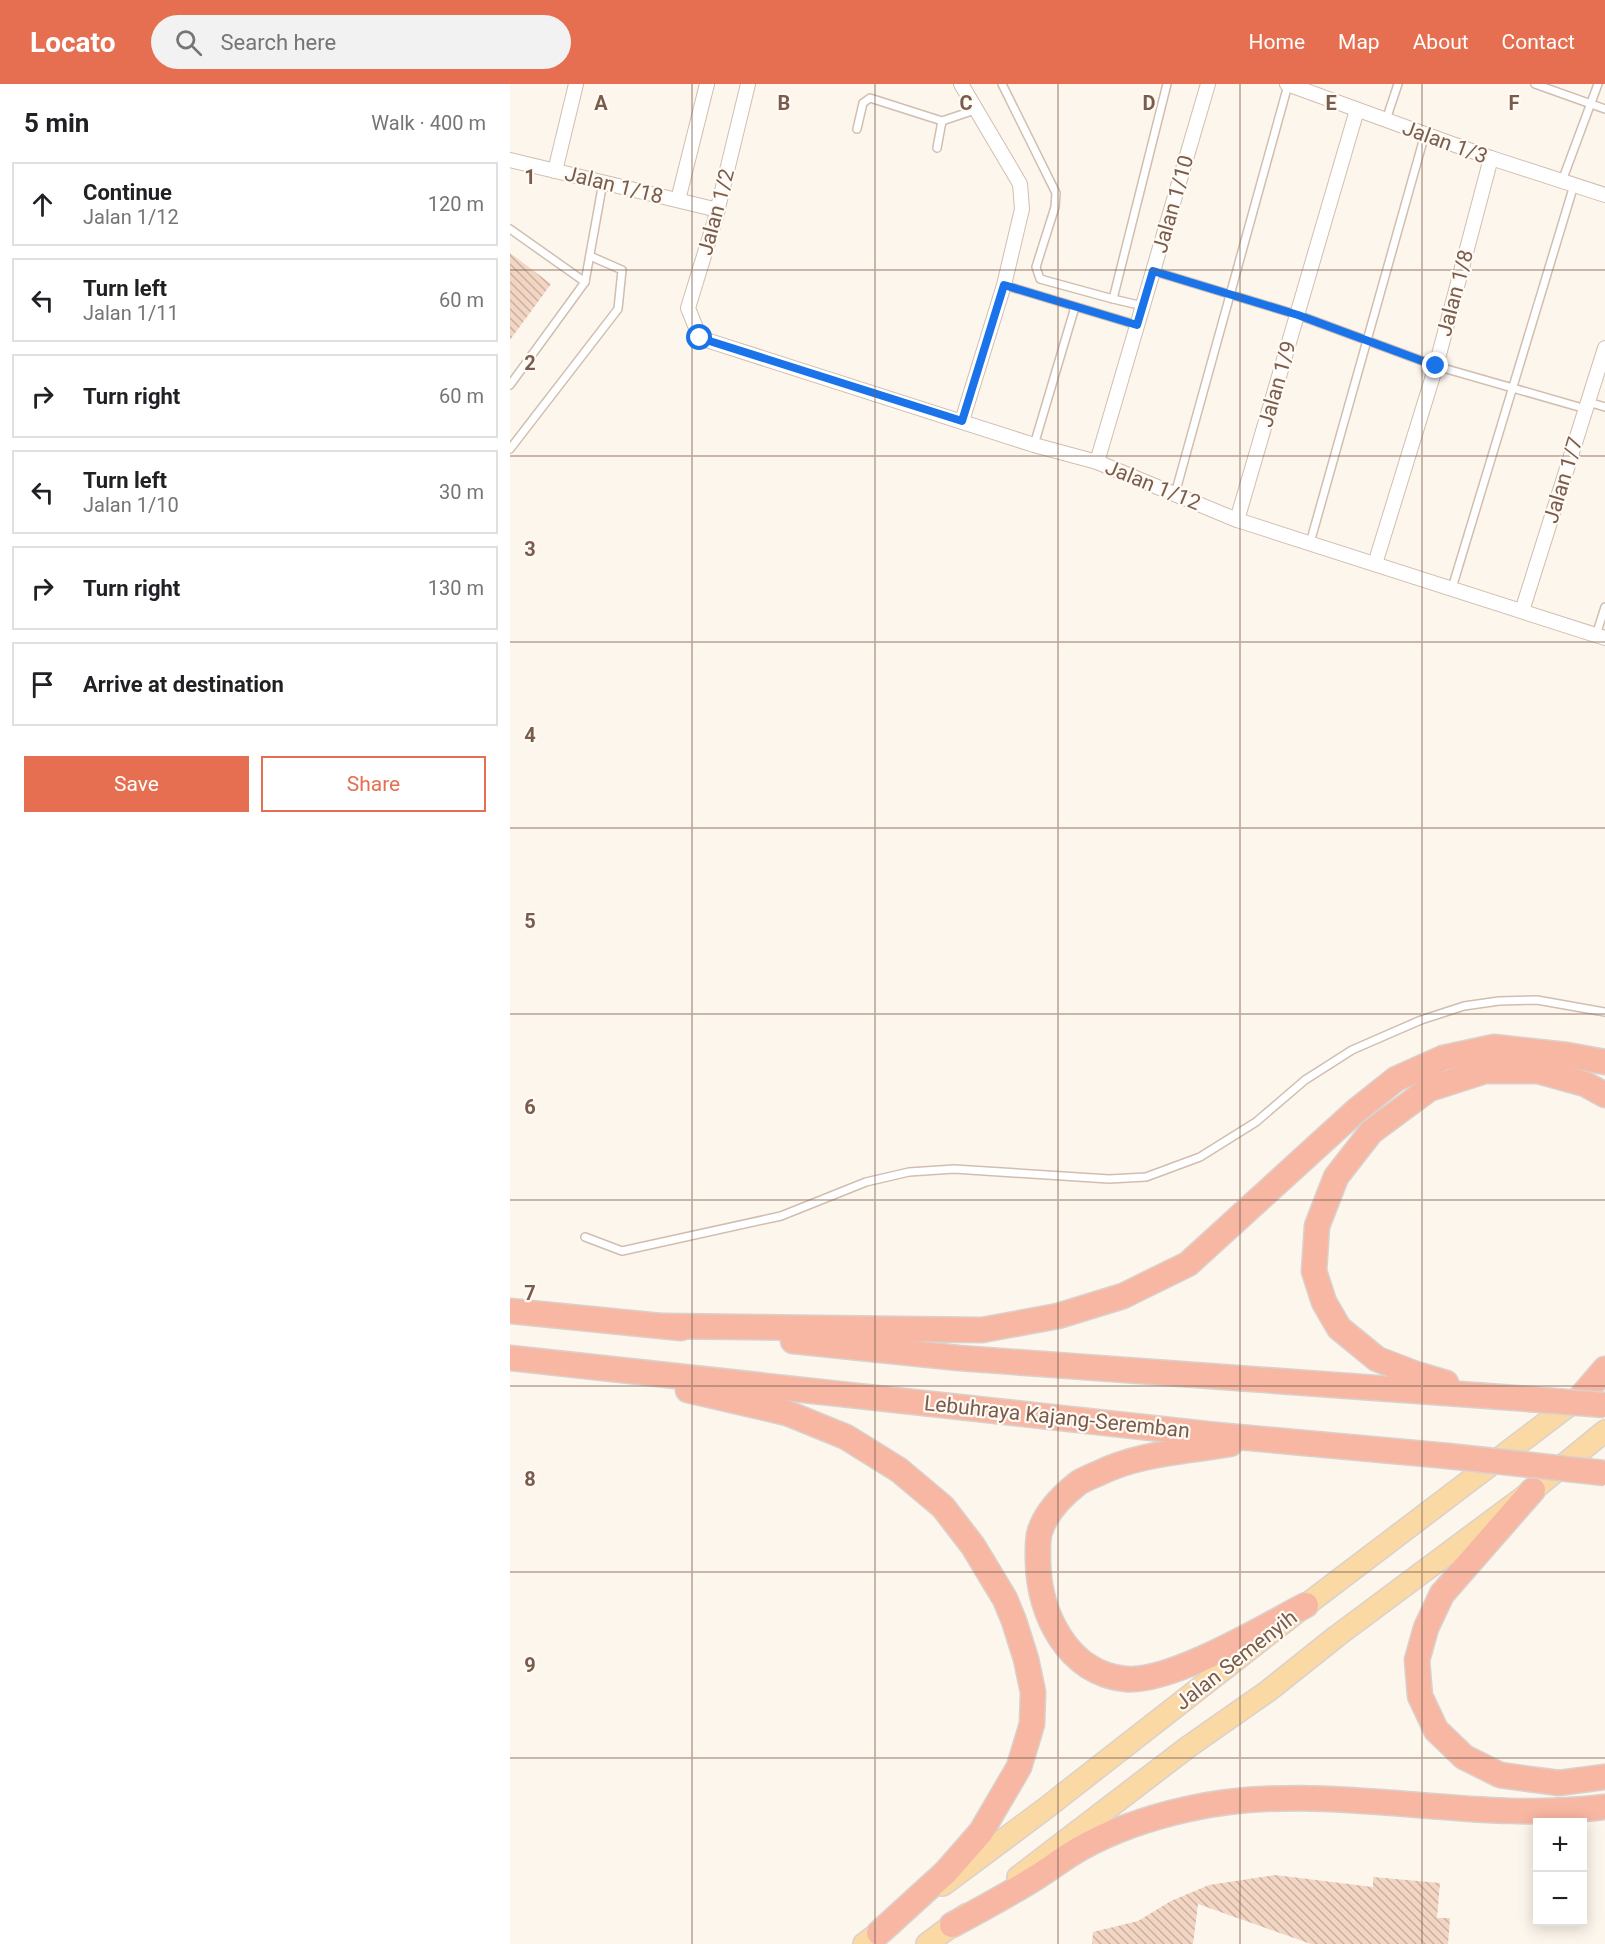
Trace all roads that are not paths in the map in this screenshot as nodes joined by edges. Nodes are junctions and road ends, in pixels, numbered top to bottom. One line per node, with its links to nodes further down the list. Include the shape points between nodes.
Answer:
1 (576, 84): 23 (street)
2 (707, 84): 27 (street)
3 (748, 84): 28 (street, Jalan 1/2)
4 (960, 84): 13 (street)
5 (1002, 84): 35 (lane, via 1056,193 1036,267 1040,279)
6 (1167, 84): 35 (lane)
7 (1208, 84): 31 (street, Jalan 1/10)
8 (1288, 84): 14 (street, Jalan 1/3); 34 (lane)
9 (1398, 84): 16 (lane)
10 (1535, 84): 12 (lane)
11 (1598, 84): 12 (lane)
12 (1591, 104): 15 (lane); 25 (lane)
13 (975, 110): 17 (lane); 33 (street, via 1020,184 1022,209)
14 (1357, 110): 16 (street, Jalan 1/3); 38 (street, Jalan 1/9)
15 (1605, 110)
16 (1386, 120): 19 (street, Jalan 1/3)
17 (942, 122): 18 (lane, via 870,98 863,102); 20 (lane)
18 (857, 129)
19 (1425, 135): 21 (street, Jalan 1/3); 41 (lane)
20 (937, 148)
21 (1491, 158): 25 (street, Jalan 1/3); 43 (street, Jalan 1/8)
22 (510, 160): 23 (street, Jalan 1/18)
23 (555, 171): 24 (street, Jalan 1/18)
24 (603, 182): 27 (street, Jalan 1/18); 30 (lane)
25 (1568, 183): 26 (street, Jalan 1/3); 45 (lane)
26 (1605, 195)
27 (678, 200): 28 (street, Jalan 1/18)
28 (718, 210): 40 (street, Jalan 1/2, via 688,308)
29 (510, 229): 32 (lane)
30 (590, 256): 32 (lane); 50 (lane, via 622,270 618,309)
31 (1153, 271): 34 (lane); 37 (street, Jalan 1/10)
32 (585, 282): 44 (lane)
33 (1004, 285): 36 (lane); 48 (street)
34 (1229, 294): 38 (lane); 52 (lane)
35 (1113, 299): 37 (lane)
36 (1075, 306): 39 (lane); 49 (lane)
37 (1143, 306): 39 (street, Jalan 1/10)
38 (1298, 315): 41 (lane); 53 (street, Jalan 1/9)
39 (1137, 325): 51 (street, Jalan 1/10)
40 (700, 338): 48 (street, Jalan 1/12)
41 (1368, 339): 43 (lane); 54 (lane)
42 (1605, 348): 46 (street, Jalan 1/7)
43 (1436, 366): 45 (lane); 55 (street, Jalan 1/8)
44 (510, 385)
45 (1512, 389): 46 (lane); 56 (lane)
46 (1587, 406): 47 (lane); 58 (street, Jalan 1/7)
47 (1605, 407)
48 (962, 421): 49 (street, Jalan 1/12)
49 (1034, 445): 51 (street, Jalan 1/12)
50 (510, 449)
51 (1096, 462): 52 (street, Jalan 1/12)
52 (1174, 494): 53 (street, Jalan 1/12)
53 (1237, 520): 54 (street, Jalan 1/12)
54 (1310, 543): 55 (street, Jalan 1/12)
55 (1375, 564): 56 (street, Jalan 1/12)
56 (1452, 588): 58 (street, Jalan 1/12)
57 (1605, 607): 59 (lane)
58 (1522, 611): 59 (street, Jalan 1/12)
59 (1600, 636)
60 (1605, 1012): 63 (lane, via 1537,1000 1499,1001 1464,1006 1421,1020 1352,1050 1305,1080 1256,1122 1200,1156 1146,1177 1109,1179 954,1169 909,1172 866,1182 781,1216 622,1251)
61 (1605, 1062): 65 (highway, via 1494,1047 1443,1058 1396,1079 1188,1264 1123,1296 1058,1316 982,1330)
62 (1605, 1095): 70 (highway, via 1585,1084 1538,1071 1485,1071 1429,1089 1371,1132 1336,1177 1317,1226 1314,1271 1324,1302 1340,1328 1377,1359)
63 (585, 1236)
64 (510, 1311): 65 (highway)
65 (665, 1326): 70 (highway, via 959,1358)
66 (510, 1358): 67 (highway, Lebuhraya Kajang-Seremban)
67 (590, 1367): 74 (highway, Lebuhraya Kajang-Seremban); 81 (highway, via 787,1413 846,1437 899,1470 943,1507 973,1546 1005,1599 1033,1692 1032,1724 1019,1767 981,1832 946,1872)
68 (1605, 1369): 71 (highway)
69 (1605, 1374): 71 (main road, Jalan Semenyih)
70 (1495, 1397): 72 (highway, bridge)
71 (1580, 1398): 77 (main road, Jalan Semenyih)
72 (1605, 1405)
73 (1605, 1431): 76 (main road, Jalan Semenyih)
74 (1258, 1439): 75 (highway, Lebuhraya Kajang-Seremban, bridge); 77 (highway, via 1146,1456 1116,1464 1078,1484 1056,1505 1040,1531 1039,1582 1044,1605 1059,1638 1080,1659 1104,1674 1127,1679 1156,1675 1201,1659)
75 (1605, 1473)
76 (1533, 1490): 78 (highway, via 1442,1594 1425,1628 1417,1660 1420,1696 1436,1730 1464,1757 1500,1775 1559,1783); 80 (main road, Jalan Semenyih)
77 (1306, 1605): 81 (main road, Jalan Semenyih)
78 (1605, 1777)
79 (1605, 1808): 80 (highway, via 1512,1811 1308,1797 1188,1809 1133,1825 1082,1847)
80 (952, 1925): 82 (main road, Jalan Semenyih)
81 (872, 1938)
82 (927, 1944)

